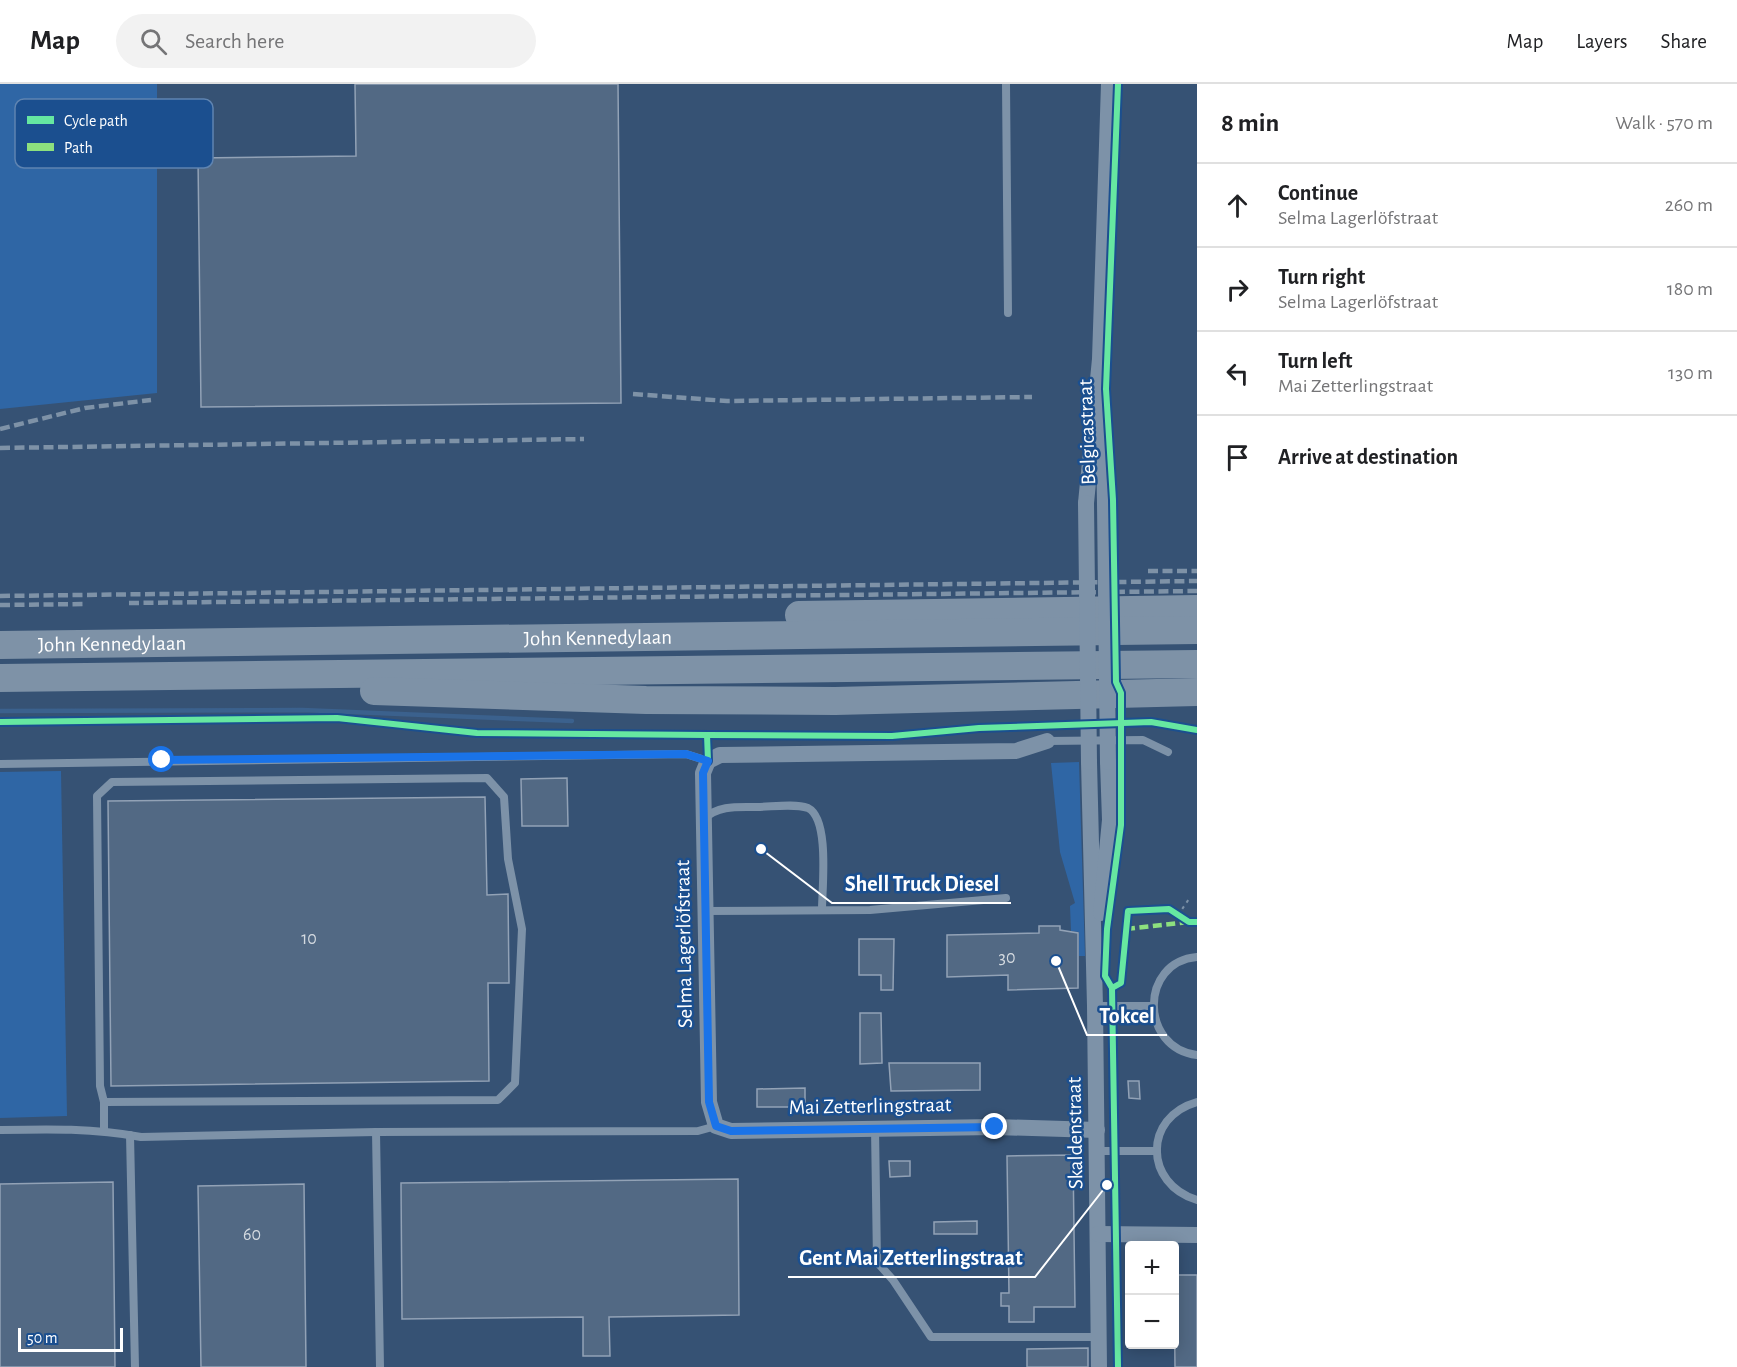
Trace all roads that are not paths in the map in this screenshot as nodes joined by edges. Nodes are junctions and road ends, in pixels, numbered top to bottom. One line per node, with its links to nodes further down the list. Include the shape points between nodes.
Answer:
1 (1006, 84): 3 (lane)
2 (1109, 84): 4 (street, Belgicastraat)
3 (1008, 313)
4 (1100, 359): 5 (street, Belgicastraat, bridge, via 1106,438); 5 (street, Belgicastraat, bridge, via 1086,503)
5 (1097, 609): 6 (highway); 8 (highway, via 648,618 515,627); 16 (street, bridge)
6 (1197, 609)
7 (1197, 630): 8 (highway, John Kennedylaan)
8 (399, 641): 9 (highway, John Kennedylaan)
9 (0, 645)
10 (1197, 664): 11 (highway, John Kennedylaan)
11 (0, 678)
12 (1197, 678): 13 (highway)
13 (263, 689): 14 (highway); 16 (highway, via 646,700 836,701)
14 (0, 691)
15 (1197, 692): 16 (highway)
16 (1106, 694): 26 (street, Skaldenstraat, bridge, via 1110,820); 26 (street, Skaldenstraat, bridge, via 1089,762)
17 (1047, 741): 18 (lane, via 1143,740); 19 (street, via 1016,751 720,754)
18 (1168, 752)
19 (708, 761): 20 (lane, via 686,754); 21 (street, Selma Lagerlöfstraat, via 703,773)
20 (0, 764)
21 (704, 819): 23 (lane, via 721,809 741,807 806,807 815,813 822,830); 24 (street, Selma Lagerlöfstraat)
22 (1006, 898): 23 (lane, via 870,910)
23 (822, 910): 24 (lane)
24 (706, 911): 31 (street, Selma Lagerlöfstraat, via 709,1102)
25 (1197, 957): 27 (lane, via 1183,960 1167,971 1156,987)
26 (1095, 1006): 27 (lane); 35 (street, Skaldenstraat)
27 (1152, 1006): 28 (lane, via 1156,1025 1167,1041 1183,1052)
28 (1197, 1055)
29 (104, 1102): 29 (lane, via 498,1100 515,1083 522,929 508,859 504,796 487,778 112,782 97,796 100,1086); 34 (lane)
30 (1197, 1102): 39 (lane, via 1171,1116 1160,1132)
31 (716, 1126): 32 (street, Mai Zetterlingstraat, via 731,1131); 36 (lane, via 698,1131)
32 (875, 1128): 35 (street, Mai Zetterlingstraat); 43 (lane, via 877,1262 932,1337)
33 (0, 1130): 34 (lane)
34 (104, 1130): 37 (lane)
35 (1097, 1130): 38 (street, Skaldenstraat)
36 (376, 1132): 37 (lane); 45 (lane)
37 (130, 1135): 44 (lane)
38 (1098, 1151): 39 (lane); 41 (street, Skaldenstraat)
39 (1157, 1151): 40 (lane, via 1161,1170 1171,1186)
40 (1197, 1200)
41 (1098, 1234): 42 (street); 43 (street, Skaldenstraat)
42 (1197, 1235)
43 (1099, 1337): 46 (street, Skaldenstraat)
44 (135, 1367)
45 (380, 1367)
46 (1099, 1367)

